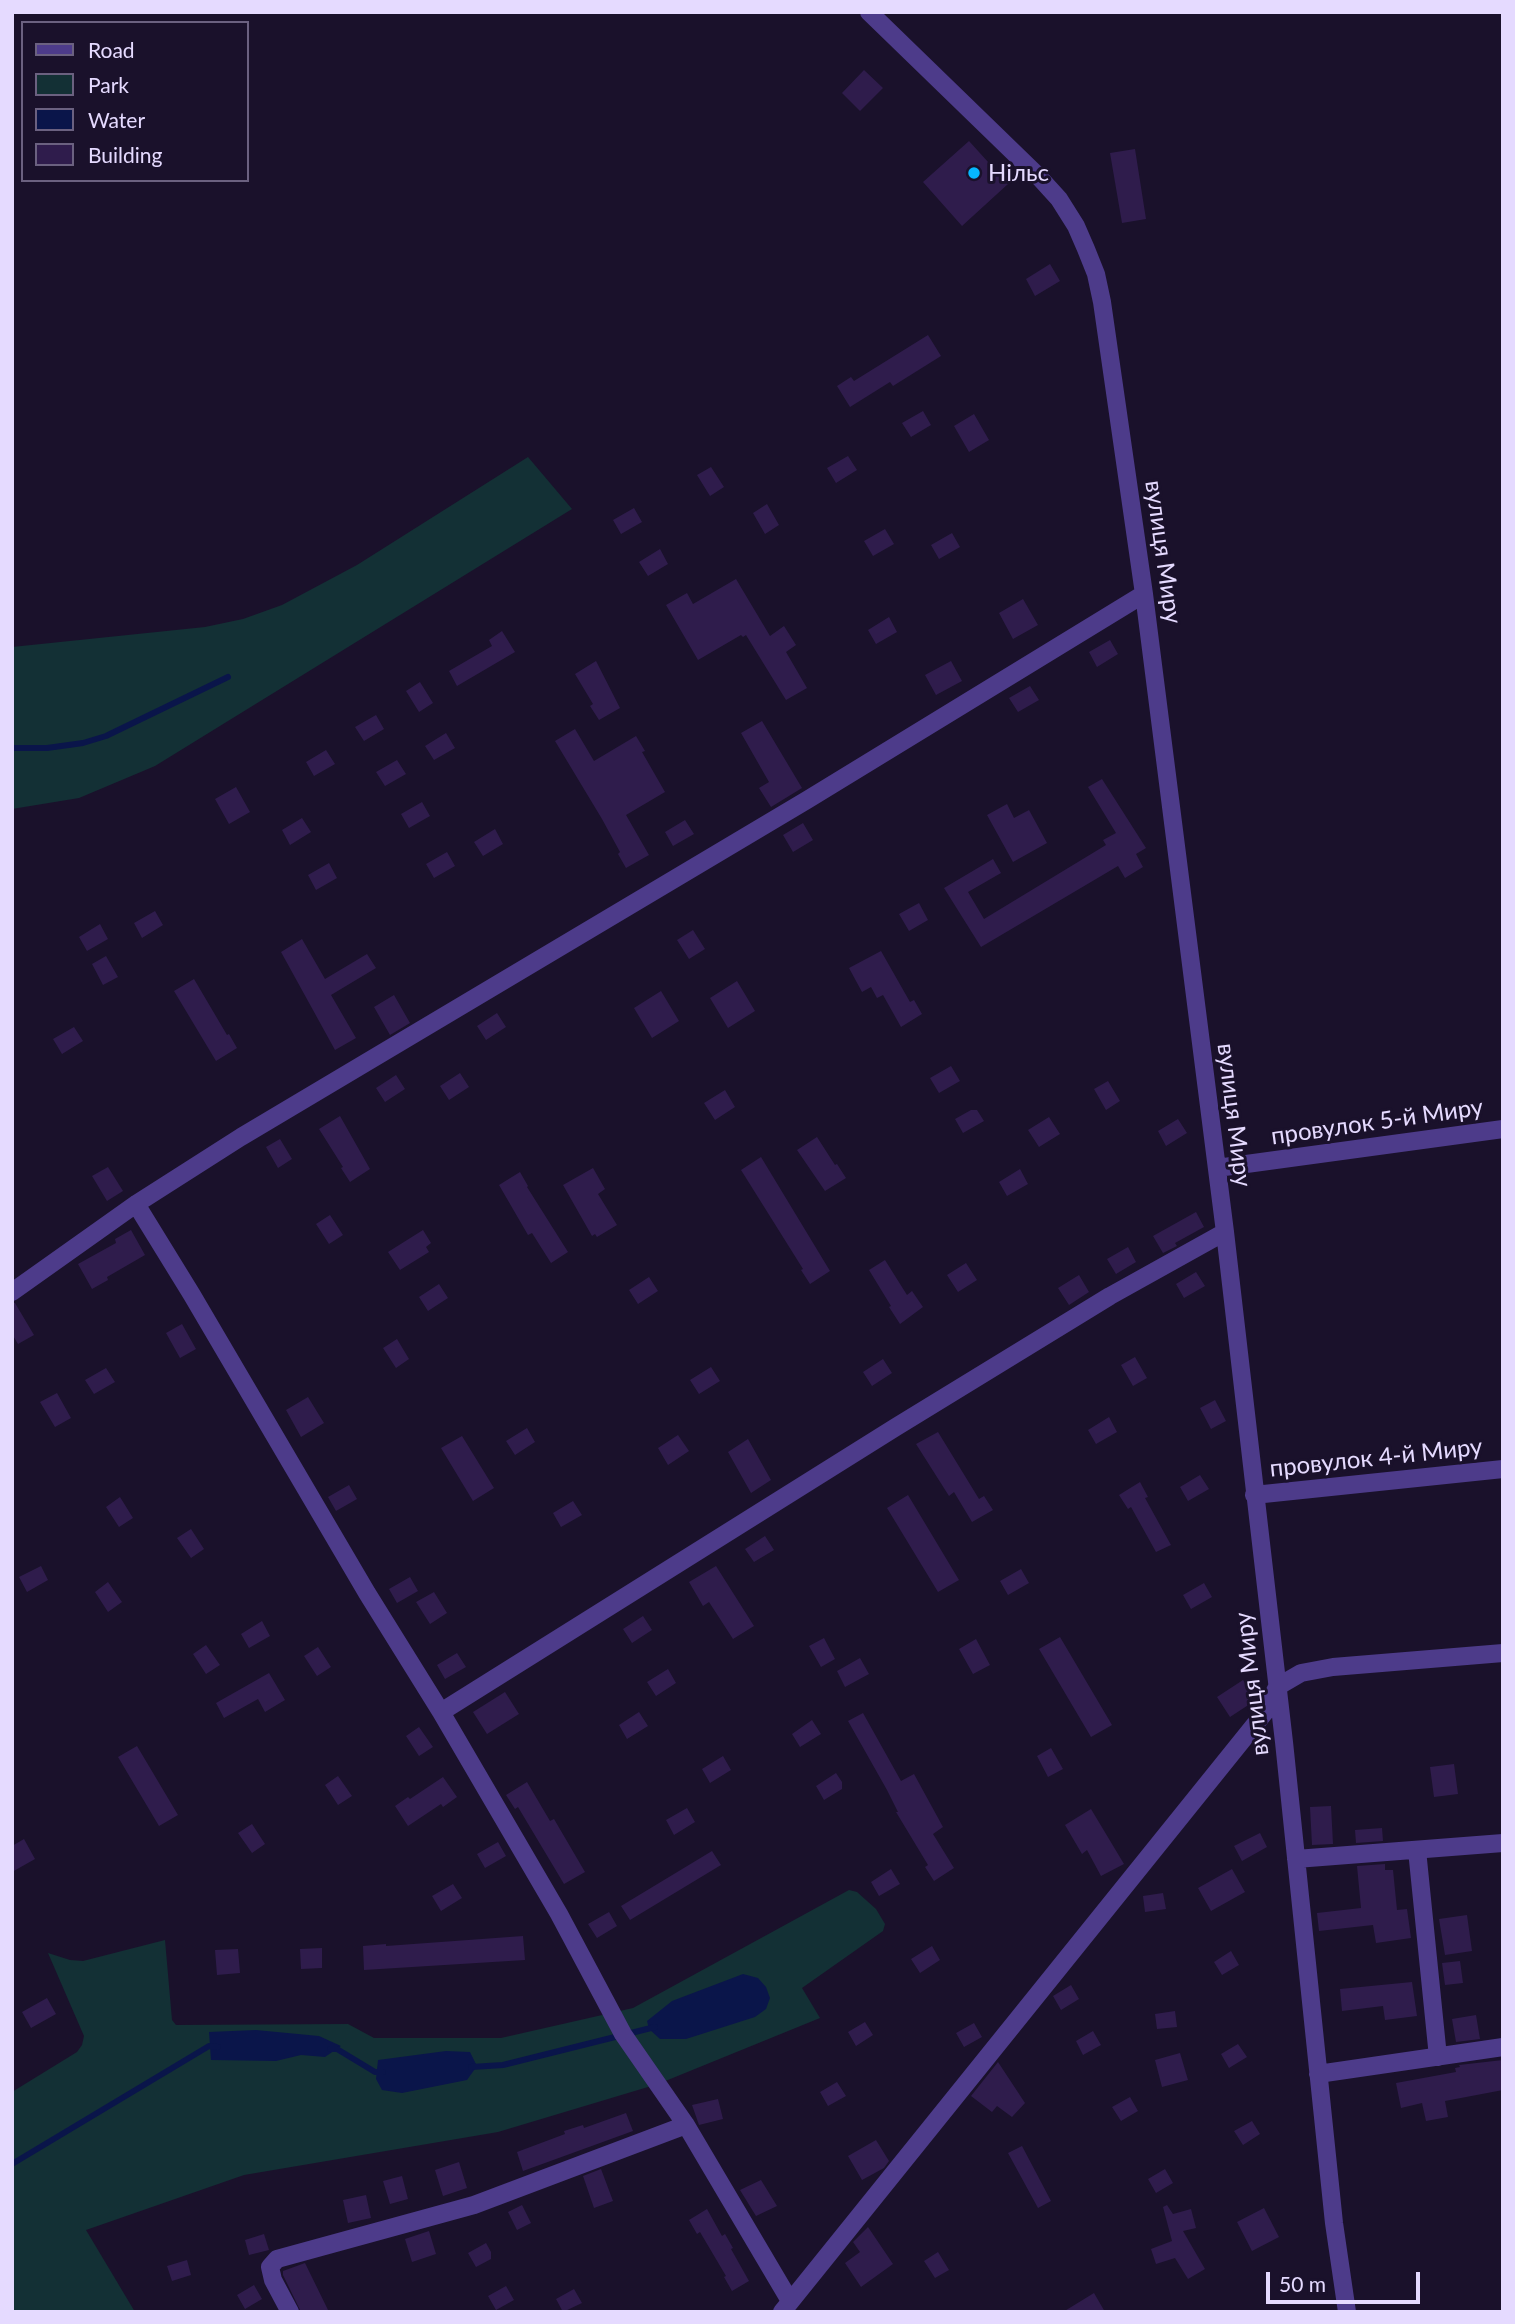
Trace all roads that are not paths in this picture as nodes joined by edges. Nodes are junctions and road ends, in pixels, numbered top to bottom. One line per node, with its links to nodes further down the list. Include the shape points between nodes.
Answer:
1 (869, 12): 2 (street, вулиця Миру, via 1039,177 1076,226 1096,274 1104,312)
2 (1144, 594): 4 (street, вулиця Миру); 5 (street)
3 (1503, 1129): 4 (street, провулок 5-й Миру)
4 (1217, 1168): 6 (street, вулиця Миру)
5 (136, 1204): 7 (street); 12 (street)
6 (1224, 1232): 9 (street, вулиця Миру); 12 (street, via 884,1434)
7 (12, 1292)
8 (1503, 1469): 9 (street, провулок 4-й Миру)
9 (1254, 1495): 11 (street, вулиця Миру)
10 (1503, 1653): 11 (street, via 1333,1667 1301,1673)
11 (1277, 1687): 15 (street, вулиця Миру); 20 (street, via 1265,1712)
12 (441, 1712): 19 (street, via 623,2034)
13 (1503, 1843): 14 (street)
14 (1417, 1850): 15 (street); 17 (street)
15 (1296, 1859): 18 (street, вулиця Миру)
16 (1503, 2047): 17 (street)
17 (1438, 2057): 18 (street)
18 (1318, 2074): 22 (street, вулиця Миру)
19 (686, 2125): 20 (street); 21 (street, via 474,2205 277,2259 270,2267 273,2280)
20 (786, 2306)
21 (290, 2312)
22 (1347, 2312)

